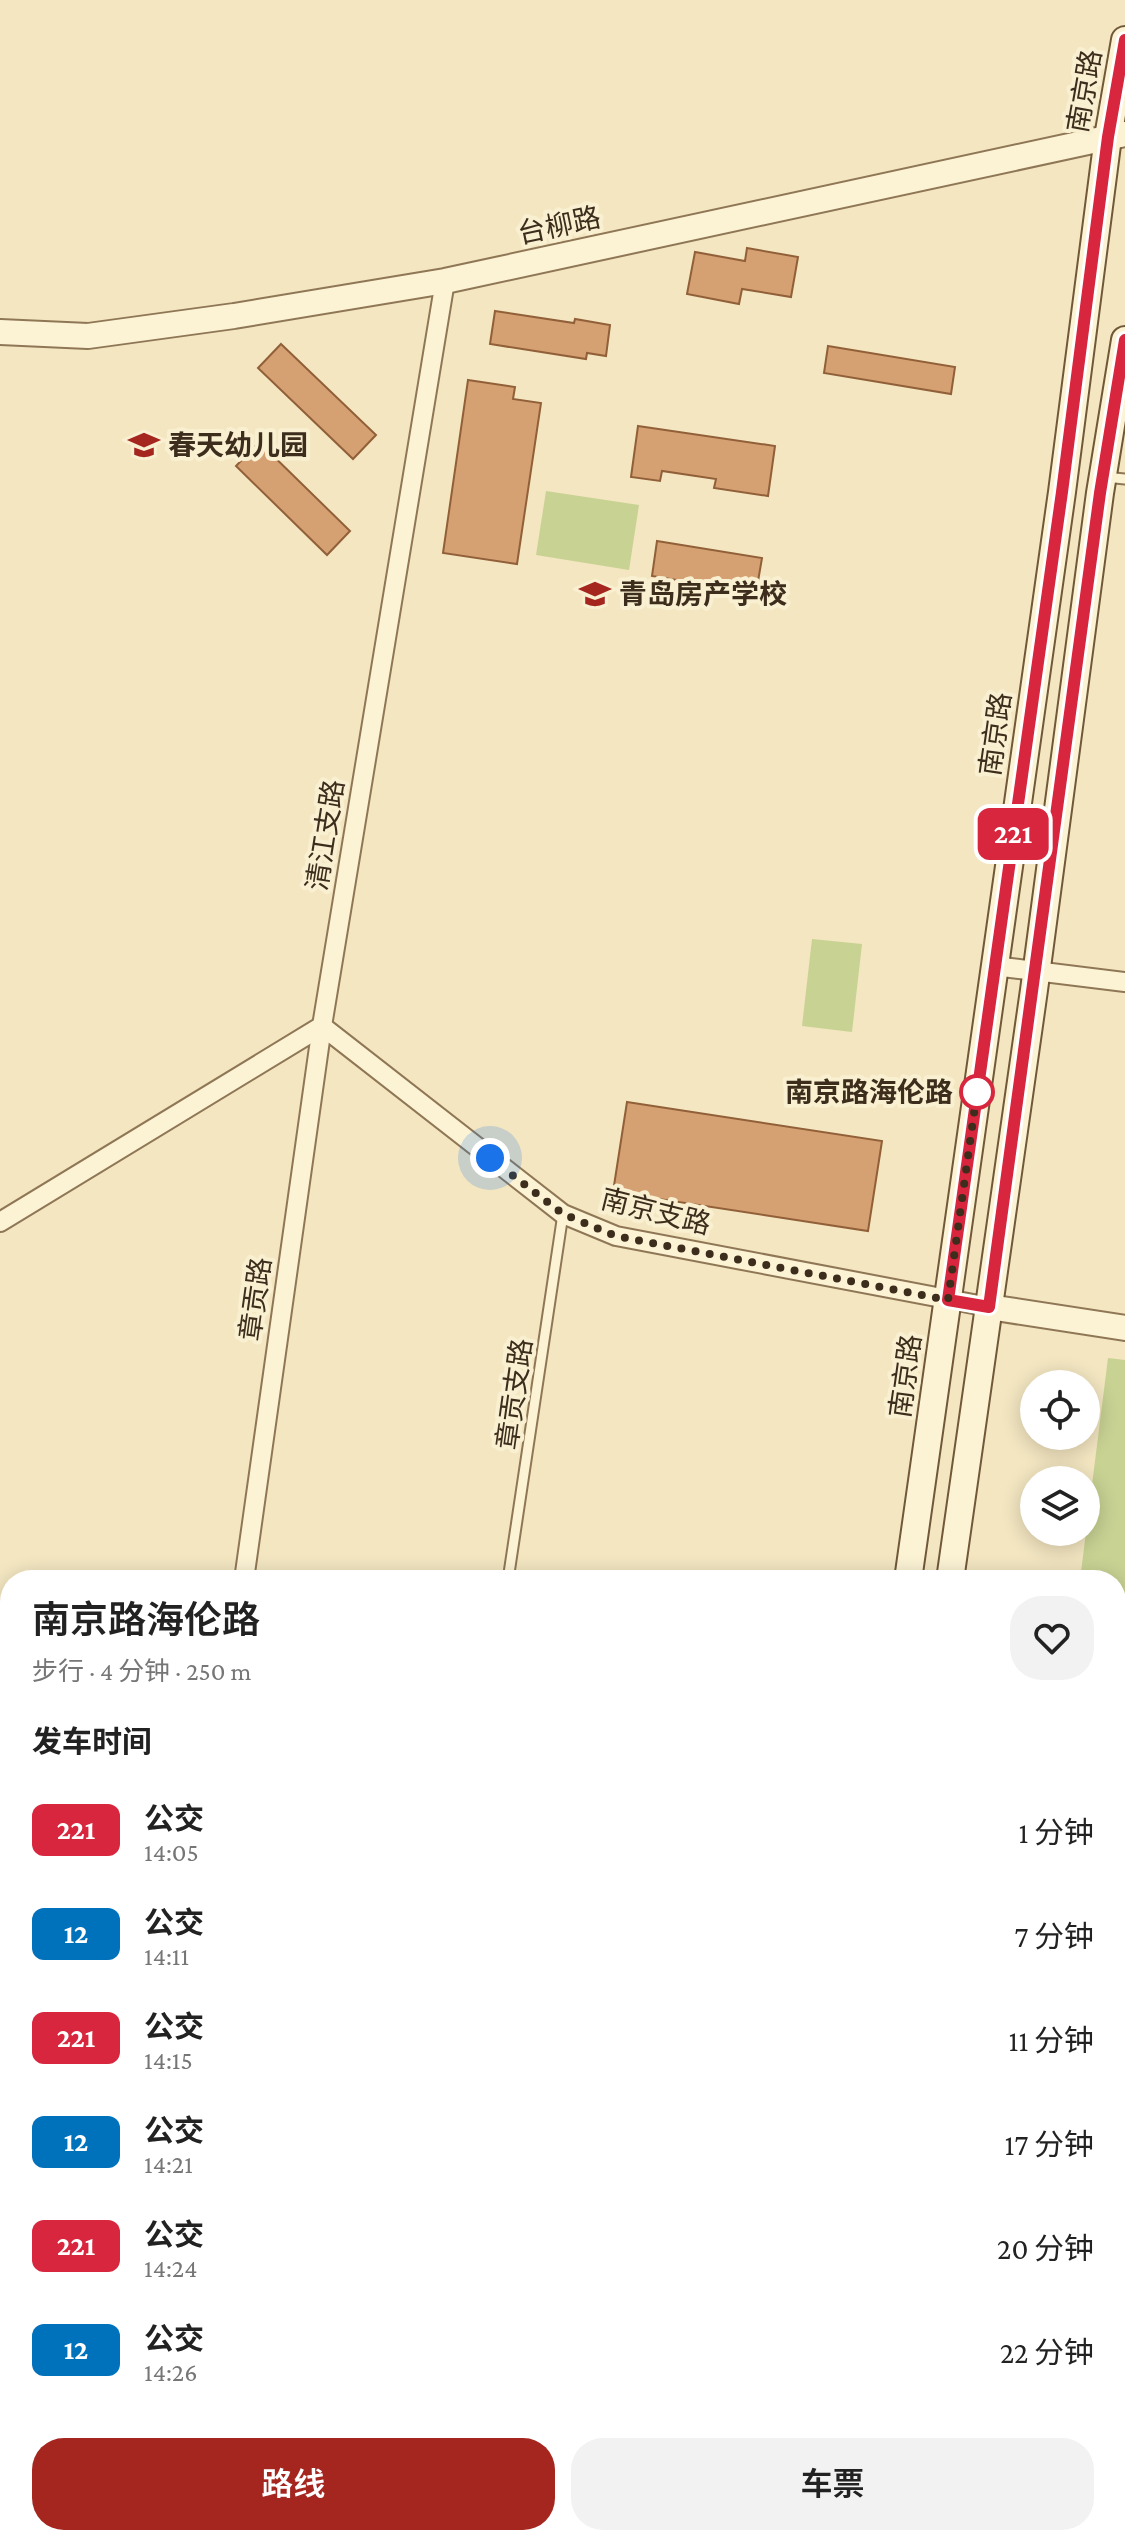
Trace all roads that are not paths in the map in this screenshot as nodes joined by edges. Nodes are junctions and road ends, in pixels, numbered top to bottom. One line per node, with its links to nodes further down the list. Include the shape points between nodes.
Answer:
1 (1125, 40): 2 (main road, 南京路)
2 (1116, 136): 3 (street, 台柳路); 7 (main road, 南京路)
3 (445, 281): 4 (street, 台柳路, via 88,336); 10 (street, 清江支路)
4 (0, 332)
5 (1125, 340): 6 (main road)
6 (1114, 478): 8 (main road)
7 (994, 966): 8 (street); 13 (main road, 南京路)
8 (1037, 971): 9 (street); 14 (main road)
9 (1125, 982)
10 (322, 1026): 11 (street, 南京支路); 12 (street); 16 (street, 章贡路)
11 (563, 1214): 13 (street, 南京支路, via 616,1236); 17 (lane, 章贡支路)
12 (0, 1222)
13 (948, 1300): 14 (street, 南京支路); 18 (main road, 南京路)
14 (989, 1307): 15 (street); 19 (main road)
15 (1125, 1328)
16 (245, 1570)
17 (510, 1570)
18 (909, 1570)
19 (951, 1570)

